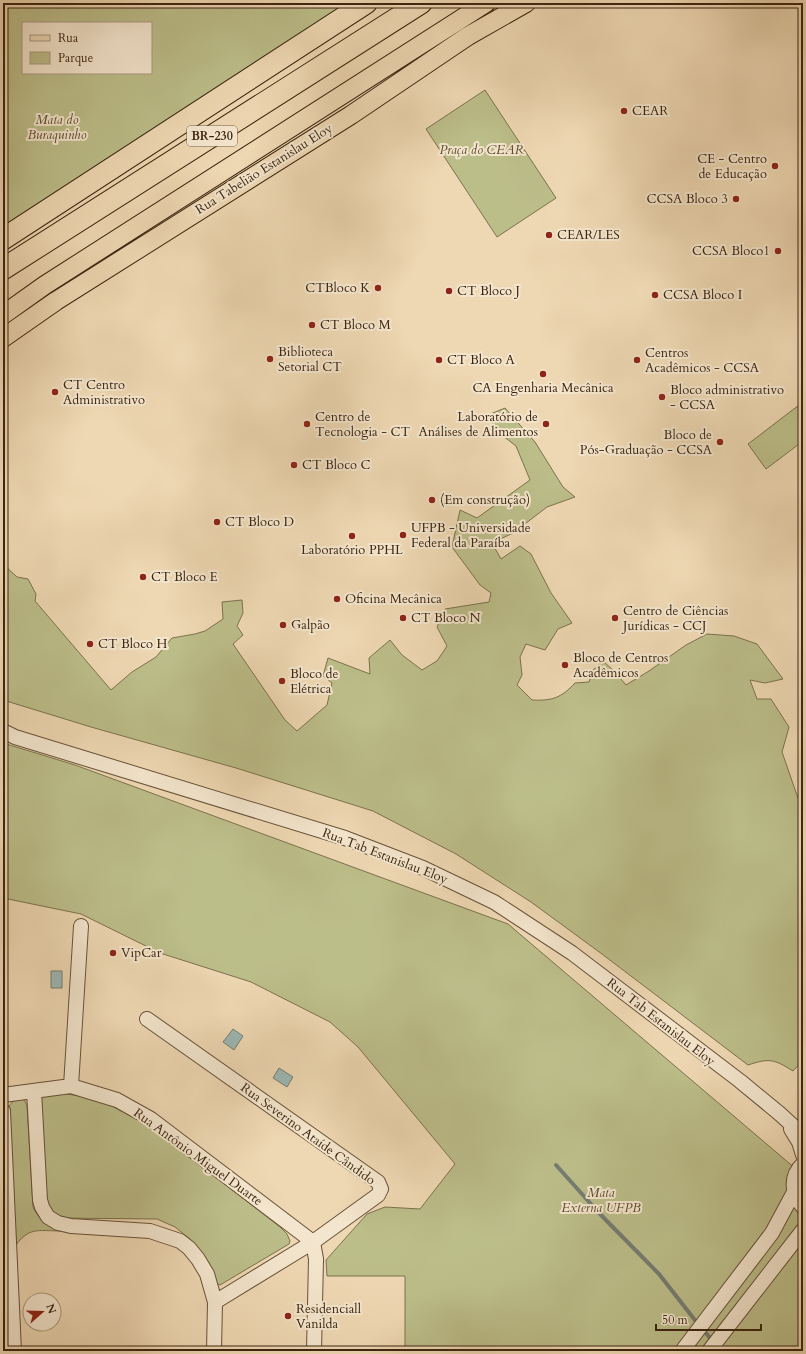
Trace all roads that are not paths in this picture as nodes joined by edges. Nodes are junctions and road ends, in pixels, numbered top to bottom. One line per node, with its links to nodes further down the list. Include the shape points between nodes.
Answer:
1 (366, 3): 5 (highway, BR-230)
2 (421, 3): 6 (highway, BR-230)
3 (486, 3): 7 (main road, Rua Tabelião Estanislau Eloy, via 52,280)
4 (526, 3): 8 (main road, Rua Tabelião Estanislau Eloy, via 468,36 351,115 56,301)
5 (3, 239)
6 (3, 269)
7 (3, 315)
8 (3, 338)
9 (3, 731): 16 (street, Rua Tab Estanislau Eloy, via 15,737 345,838 423,868 494,902 572,953)
10 (81, 926): 12 (street)
11 (147, 1019): 23 (street, Rua Severino Ataíde Cândido, via 378,1182 381,1189 378,1195)
12 (70, 1086): 13 (street, Rua Antônio Miguel Duarte); 23 (street, Rua Antônio Miguel Duarte, via 117,1100 151,1119)
13 (34, 1091): 14 (street, Rua Antônio Miguel Duarte); 24 (street, via 40,1200 48,1217 71,1226 150,1231 180,1241 189,1248 207,1274)
14 (3, 1095)
15 (3, 1111): 25 (street)
16 (780, 1114): 17 (street, Rua Tab Estanislau Eloy); 18 (street, Rua Tab Estanislau Eloy, via 799,1142)
17 (803, 1135)
18 (803, 1155)
19 (803, 1164): 20 (street, via 795,1176)
20 (794, 1192): 21 (street); 28 (street, via 772,1232)
21 (803, 1207)
22 (803, 1230): 29 (street)
23 (314, 1242): 24 (street, Rua Severino Ataíde Cândido); 27 (street)
24 (215, 1302): 26 (street)
25 (14, 1351)
26 (214, 1351)
27 (314, 1351)
28 (682, 1351)
29 (708, 1351)

